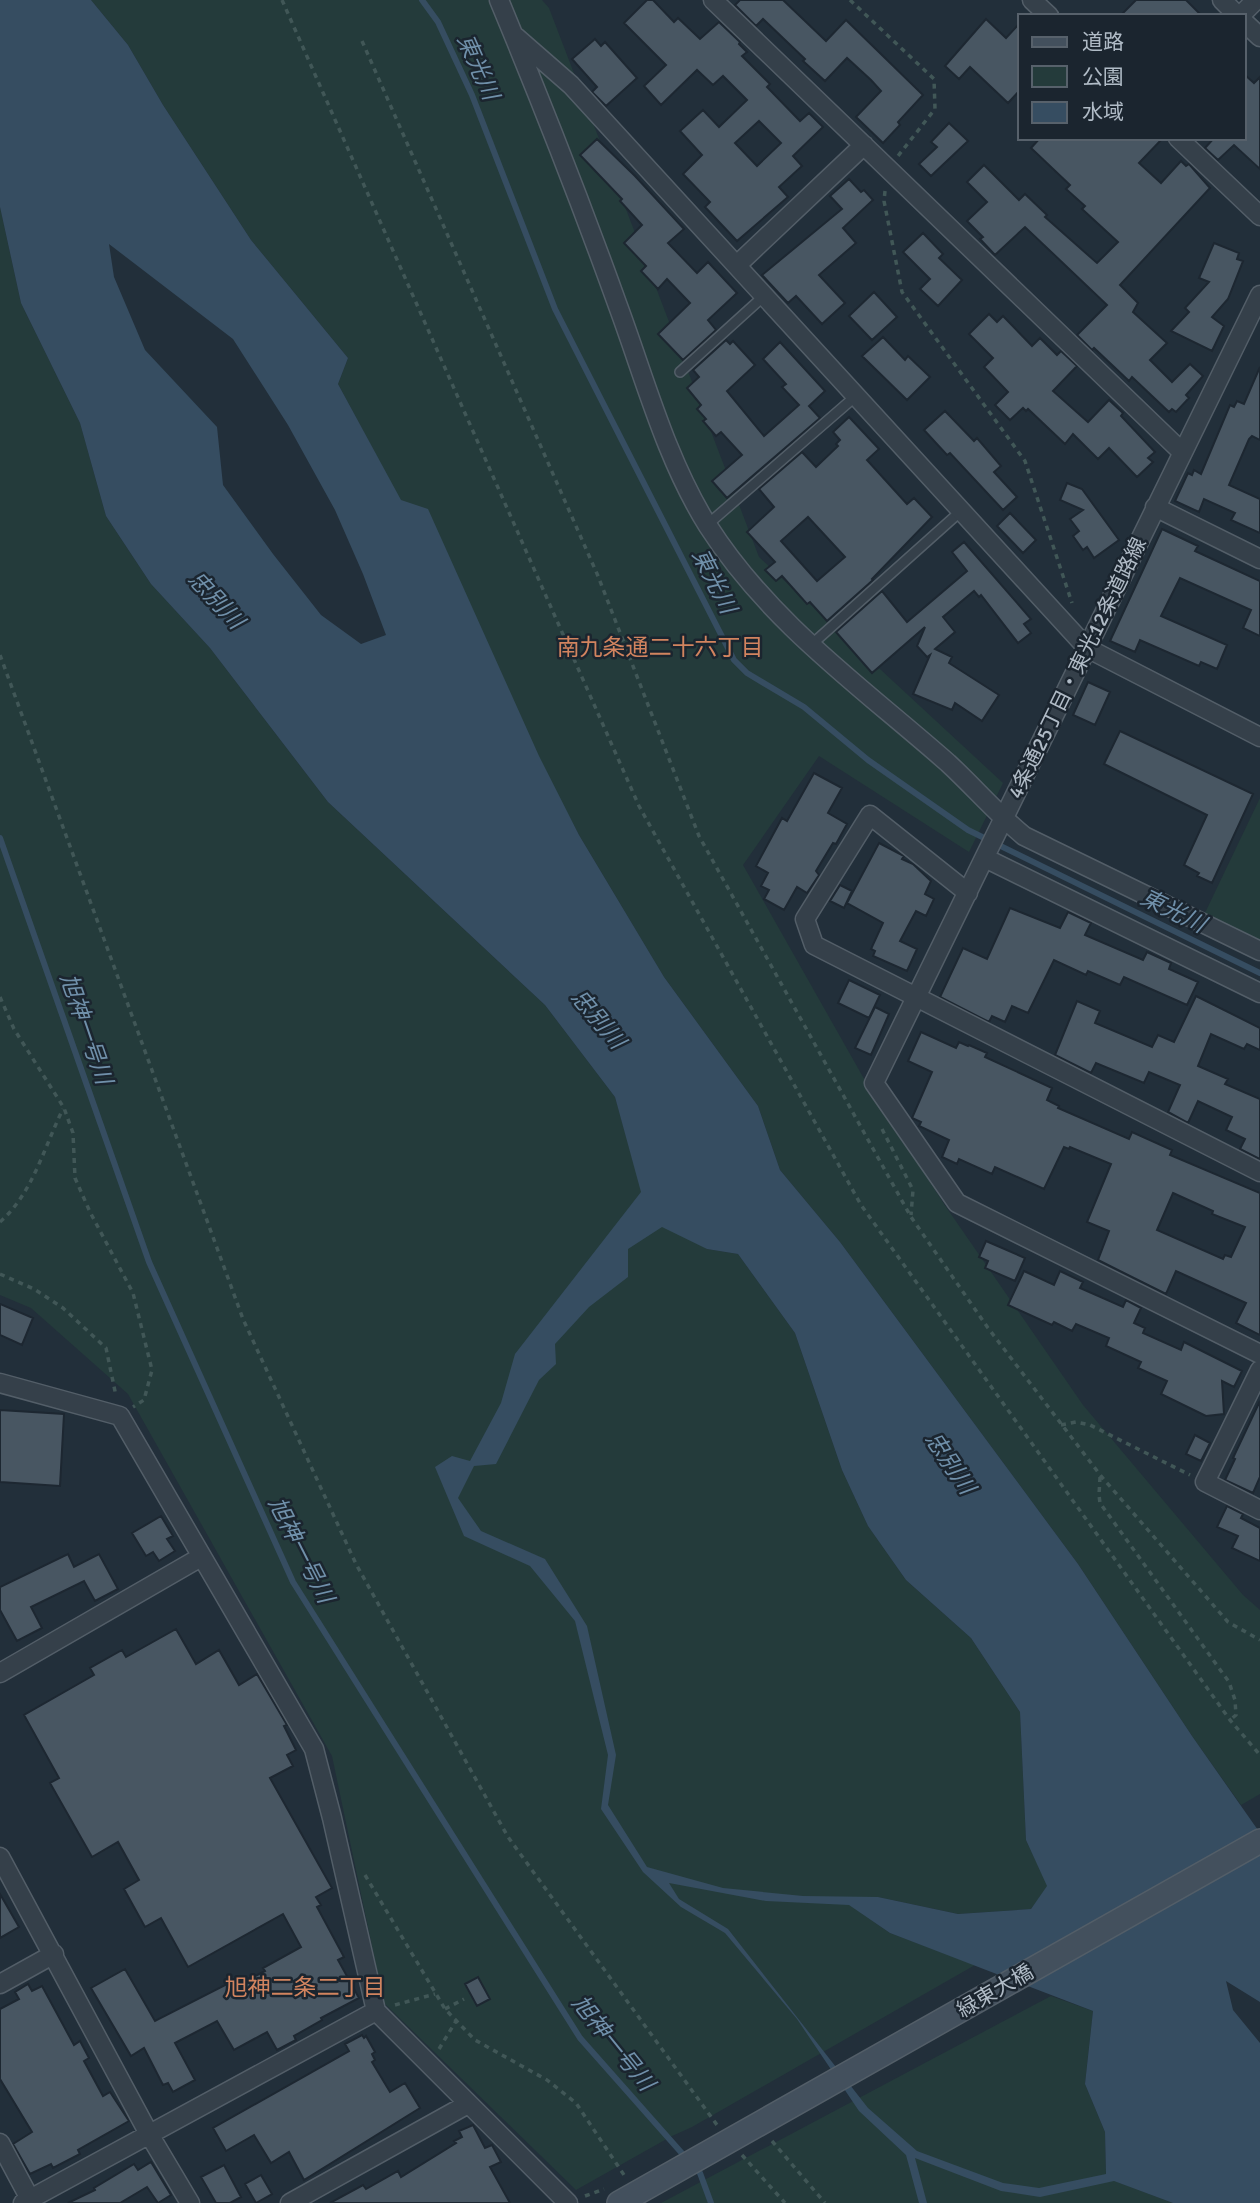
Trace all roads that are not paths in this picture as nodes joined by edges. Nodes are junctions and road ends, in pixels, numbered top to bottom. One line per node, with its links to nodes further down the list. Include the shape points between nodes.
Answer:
1 (499, 0): 10 (street)
2 (713, 0): 13 (street)
3 (1032, 0): 6 (street)
4 (1222, 0): 7 (street)
5 (1256, 0): 8 (street)
6 (1047, 14)
7 (1237, 14)
8 (1241, 14)
9 (1246, 24): 11 (street)
10 (513, 35): 15 (street, via 571,85); 23 (street, via 673,457)
11 (1260, 37)
12 (1180, 140): 14 (street)
13 (864, 145): 15 (street); 20 (street)
14 (1260, 216)
15 (737, 265): 16 (street)
16 (765, 295): 18 (lane); 19 (street)
17 (1260, 295): 20 (street, 4条通25丁目・東光12条道路線)
18 (680, 372)
19 (857, 395): 22 (street); 23 (lane)
20 (1182, 452): 21 (street, 4条通25丁目・東光12条道路線)
21 (1156, 507): 24 (street); 26 (street, 4条通25丁目・東光12条道路線)
22 (961, 511): 25 (lane); 26 (street)
23 (708, 525): 25 (street, via 753,588)
24 (1260, 559)
25 (810, 645): 28 (street, via 949,765)
26 (1087, 648): 27 (street); 28 (street, 4条通25丁目・東光12条道路線)
27 (1260, 737)
28 (1000, 826): 29 (street); 31 (street, 4条通25丁目・東光12条道路線)
29 (987, 854): 30 (street); 32 (street)
30 (968, 893): 33 (street); 33 (street, via 870,815 805,919 814,945)
31 (1260, 951)
32 (1260, 993)
33 (916, 999): 34 (street); 35 (street, via 874,1083 957,1203)
34 (1260, 1172)
35 (1260, 1354)
36 (1260, 1370): 38 (street, via 1205,1482)
37 (0, 1383): 39 (street, via 120,1416)
38 (1260, 1510)
39 (201, 1557): 40 (street); 45 (street, via 314,1749)
40 (0, 1672)
41 (1260, 1840): 53 (main road, 緑東大橋)
42 (0, 1857): 43 (street)
43 (54, 1954): 44 (street); 47 (street)
44 (0, 1984)
45 (376, 2011): 46 (street); 47 (street)
46 (468, 2104): 51 (street); 52 (street)
47 (149, 2134): 49 (street); 50 (street)
48 (0, 2143): 49 (street)
49 (26, 2201)
50 (190, 2203)
51 (290, 2203)
52 (568, 2203)
53 (619, 2203)

